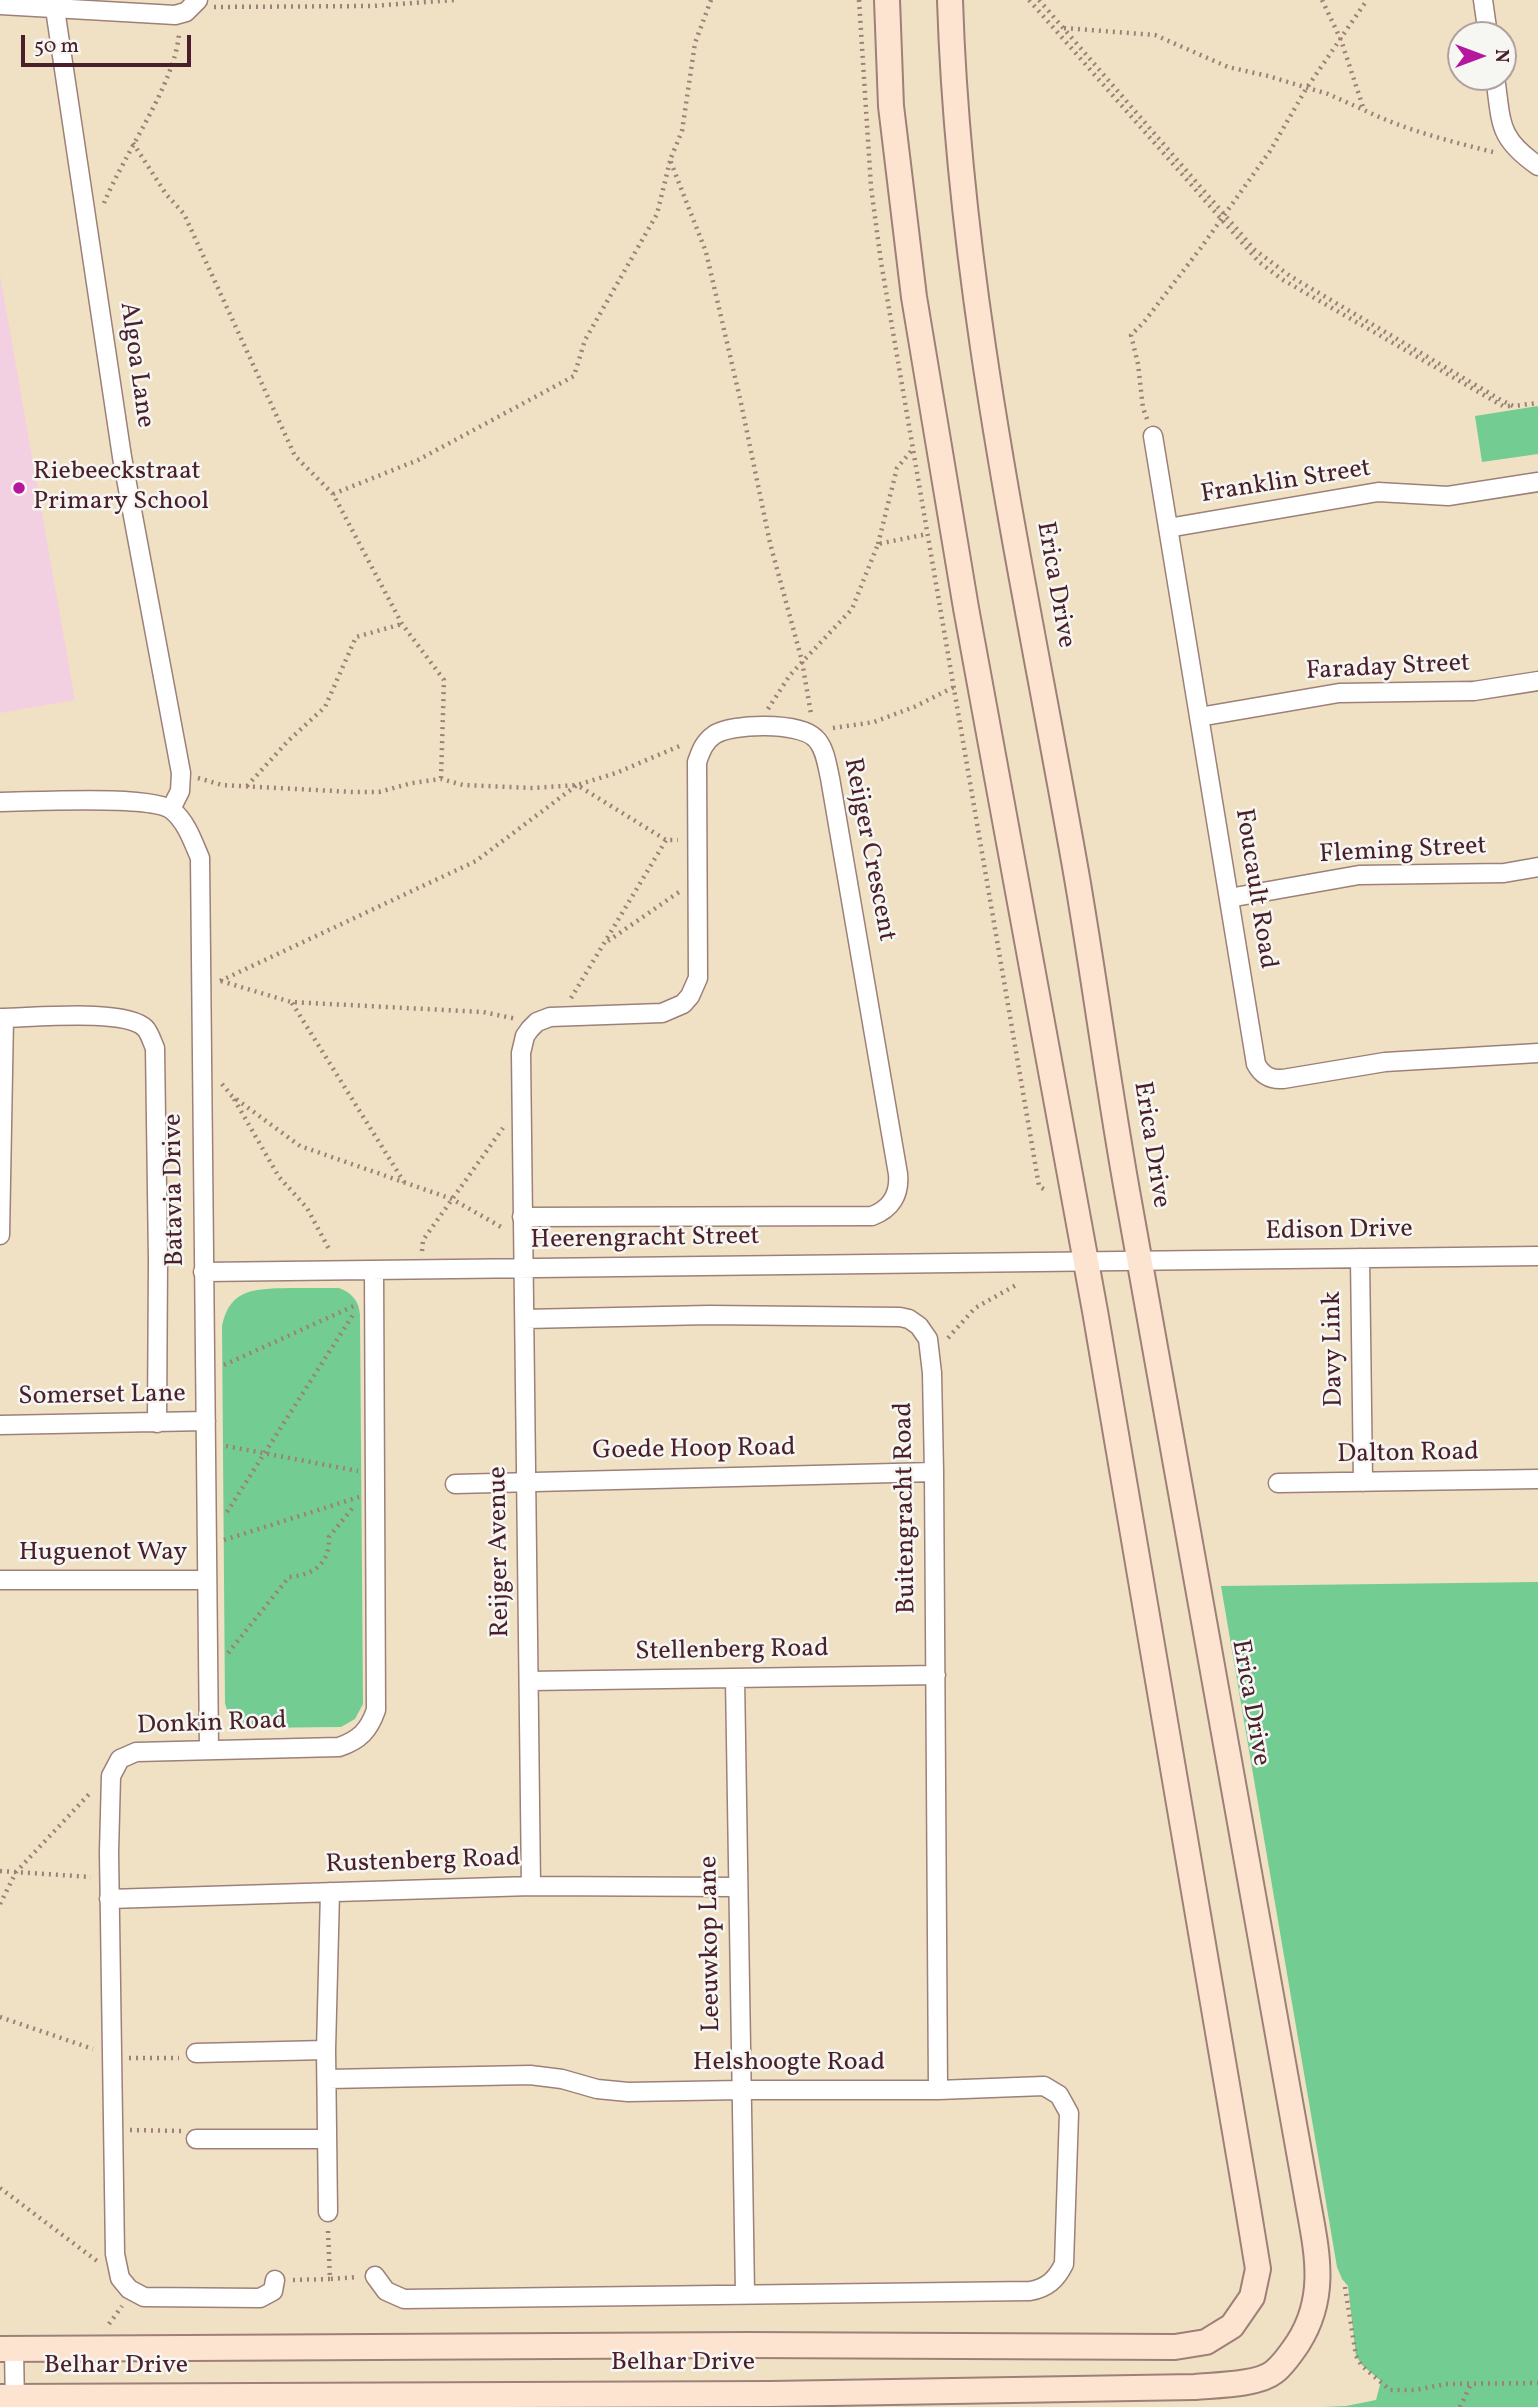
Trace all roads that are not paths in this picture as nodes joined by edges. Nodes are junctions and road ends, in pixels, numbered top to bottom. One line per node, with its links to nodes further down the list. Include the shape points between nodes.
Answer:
1 (887, 0): 26 (main road, via 891,106 916,310)
2 (950, 0): 25 (main road, Erica Drive, via 955,97 981,332)
3 (1483, 0): 7 (street)
4 (202, 3): 6 (street, via 180,14)
5 (0, 5): 6 (street)
6 (55, 9): 16 (street, Algoa Lane, via 122,457 181,773 180,791)
7 (1486, 21)
8 (1497, 91): 9 (street, via 1504,130 1512,145)
9 (1538, 166)
10 (1153, 436): 12 (street, Foucault Road)
11 (1538, 482): 12 (street, Franklin Street, via 1448,496 1378,492)
12 (1168, 528): 14 (street, Foucault Road)
13 (1538, 681): 14 (street, Faraday Street, via 1474,691 1339,693)
14 (1199, 717): 18 (street, Foucault Road)
15 (0, 802): 16 (street, via 141,801)
16 (171, 809): 29 (street, Batavia Drive, via 188,830 200,858)
17 (1538, 867): 18 (street, Fleming Street, via 1504,873 1359,876)
18 (1229, 898): 20 (street, Foucault Road, via 1256,1064 1270,1078 1385,1062)
19 (2, 1018): 22 (street); 32 (street, Batavia Drive, via 112,1016 133,1020 146,1029 155,1048)
20 (1538, 1053)
21 (522, 1224): 21 (street, Reijger Crescent, via 872,1216 894,1200 899,1183 896,1161 830,778 816,738 801,730 733,728 715,734 703,746 697,762 698,978 682,1004 662,1013 550,1017 537,1022 525,1036 521,1053); 27 (street, Reijger Avenue)
22 (0, 1235)
23 (1538, 1256): 24 (street, Edison Drive)
24 (1360, 1258): 25 (street, Edison Drive); 37 (street, Davy Link)
25 (1140, 1261): 26 (street, Edison Drive); 61 (main road, Erica Drive, via 1306,2191)
26 (1087, 1262): 27 (street, Heerengracht Street); 62 (main road, Belhar Drive, via 1258,2269 1252,2297 1232,2326 1206,2342 1175,2347)
27 (524, 1268): 28 (street, Heerengracht Street); 30 (street, Reijger Avenue)
28 (374, 1270): 29 (street, Heerengracht Street); 45 (street, Donkin Road, via 376,1474 369,1494 376,1710 369,1728 353,1743 339,1747)
29 (203, 1272): 31 (street, Batavia Drive)
30 (525, 1319): 34 (street, Buitengracht Road, via 709,1315 900,1317 913,1321 927,1336); 36 (street, Reijger Avenue)
31 (206, 1421): 32 (street, Somerset Lane); 41 (street, Batavia Drive, via 214,1523)
32 (157, 1423): 33 (street, Somerset Lane)
33 (0, 1425)
34 (934, 1472): 36 (street, Goede Hoop Road); 42 (street, Buitengracht Road)
35 (1538, 1479): 37 (street, Dalton Road)
36 (527, 1482): 39 (street, Goede Hoop Road); 44 (street, Reijger Avenue)
37 (1363, 1482): 38 (street, Dalton Road)
38 (1278, 1483)
39 (455, 1484)
40 (0, 1580): 41 (street, Huguenot Way)
41 (206, 1580): 45 (street, Batavia Drive)
42 (936, 1675): 43 (street, Stellenberg Road); 54 (street, Buitengracht Road)
43 (735, 1678): 44 (street, Stellenberg Road); 47 (street, Leeuwkop Lane)
44 (529, 1681): 46 (street, Reijger Avenue)
45 (209, 1750): 49 (street, Donkin Road, via 136,1752 123,1756 113,1769)
46 (531, 1886): 47 (street, Rustenberg Road); 48 (street, Rustenberg Road)
47 (737, 1887): 53 (street, Leeuwkop Lane)
48 (330, 1892): 49 (street, Rustenberg Road); 50 (street)
49 (109, 1899): 59 (street, Donkin Road, via 115,2255 125,2283 150,2298 260,2298 273,2291)
50 (326, 2050): 51 (street); 52 (street)
51 (197, 2053)
52 (328, 2079): 53 (street, Helshoogte Road, via 530,2074 628,2092); 56 (street)
53 (741, 2090): 54 (street, Helshoogte Road); 60 (street, Leeuwkop Lane)
54 (938, 2090): 60 (street, Helshoogte Road, via 1044,2085 1059,2095 1069,2113 1064,2257 1055,2279 1030,2291)
55 (196, 2139): 56 (street)
56 (327, 2139): 57 (street)
57 (328, 2212)
58 (376, 2276): 60 (street, via 386,2291 404,2299)
59 (275, 2280)
60 (745, 2293)
61 (1318, 2295): 63 (main road, Belhar Drive, via 1310,2325 1294,2350 1273,2373 1240,2384 756,2394)
62 (7, 2349): 63 (street)
63 (10, 2400)

